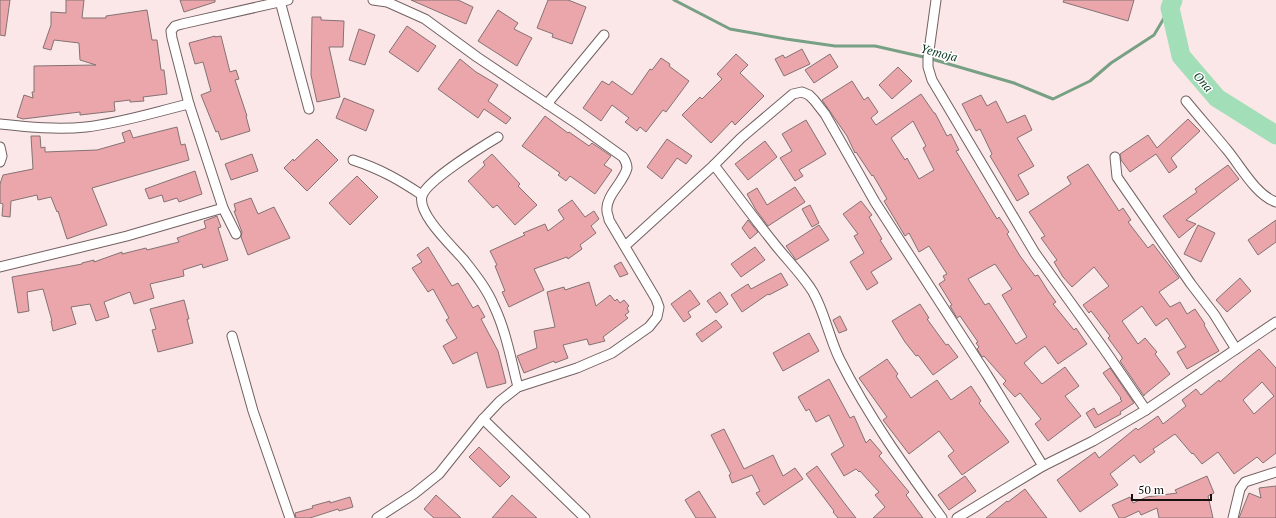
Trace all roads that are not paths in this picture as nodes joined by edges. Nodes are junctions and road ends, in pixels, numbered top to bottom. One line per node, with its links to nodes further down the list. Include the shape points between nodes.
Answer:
1 (373, 0): 7 (street, via 387,2 425,18)
2 (936, 0): 26 (street, via 928,58 932,80 1035,253)
3 (284, 1): 6 (street, via 175,26 171,31 172,38); 8 (street)
4 (604, 35): 7 (street)
5 (1186, 101): 17 (street, via 1258,191)
6 (189, 104): 9 (street, via 86,127); 18 (street)
7 (547, 104): 20 (street, via 623,157 627,168 607,206 607,211)
8 (309, 110)
9 (0, 124)
10 (498, 137): 16 (street, via 456,163)
11 (0, 147): 14 (street)
12 (1115, 156): 24 (street, via 1117,177)
13 (353, 160): 16 (street, via 401,180)
14 (0, 162)
15 (714, 165): 20 (street); 28 (street, via 741,138 793,94 802,92 814,100 840,139 875,202); 33 (street, via 812,291 859,396)
16 (422, 195): 25 (street, via 422,204 438,232 464,260 485,288 494,306)
17 (1276, 202)
18 (223, 208): 19 (street); 21 (street, via 127,236)
19 (236, 234)
20 (625, 246): 25 (street, via 659,307 657,317 650,327 612,353 577,368)
21 (0, 267)
22 (1276, 322): 24 (street)
23 (232, 336): 30 (street, via 253,411)
24 (1236, 349): 26 (street)
25 (518, 387): 27 (street)
26 (1146, 410): 28 (street)
27 (483, 419): 31 (street, via 439,474); 32 (street)
28 (1043, 466): 34 (street)
29 (1276, 472): 35 (street, via 1245,482 1240,489)
30 (290, 518)
31 (377, 518)
32 (585, 518)
33 (942, 518)
34 (957, 518)
35 (1233, 518)

